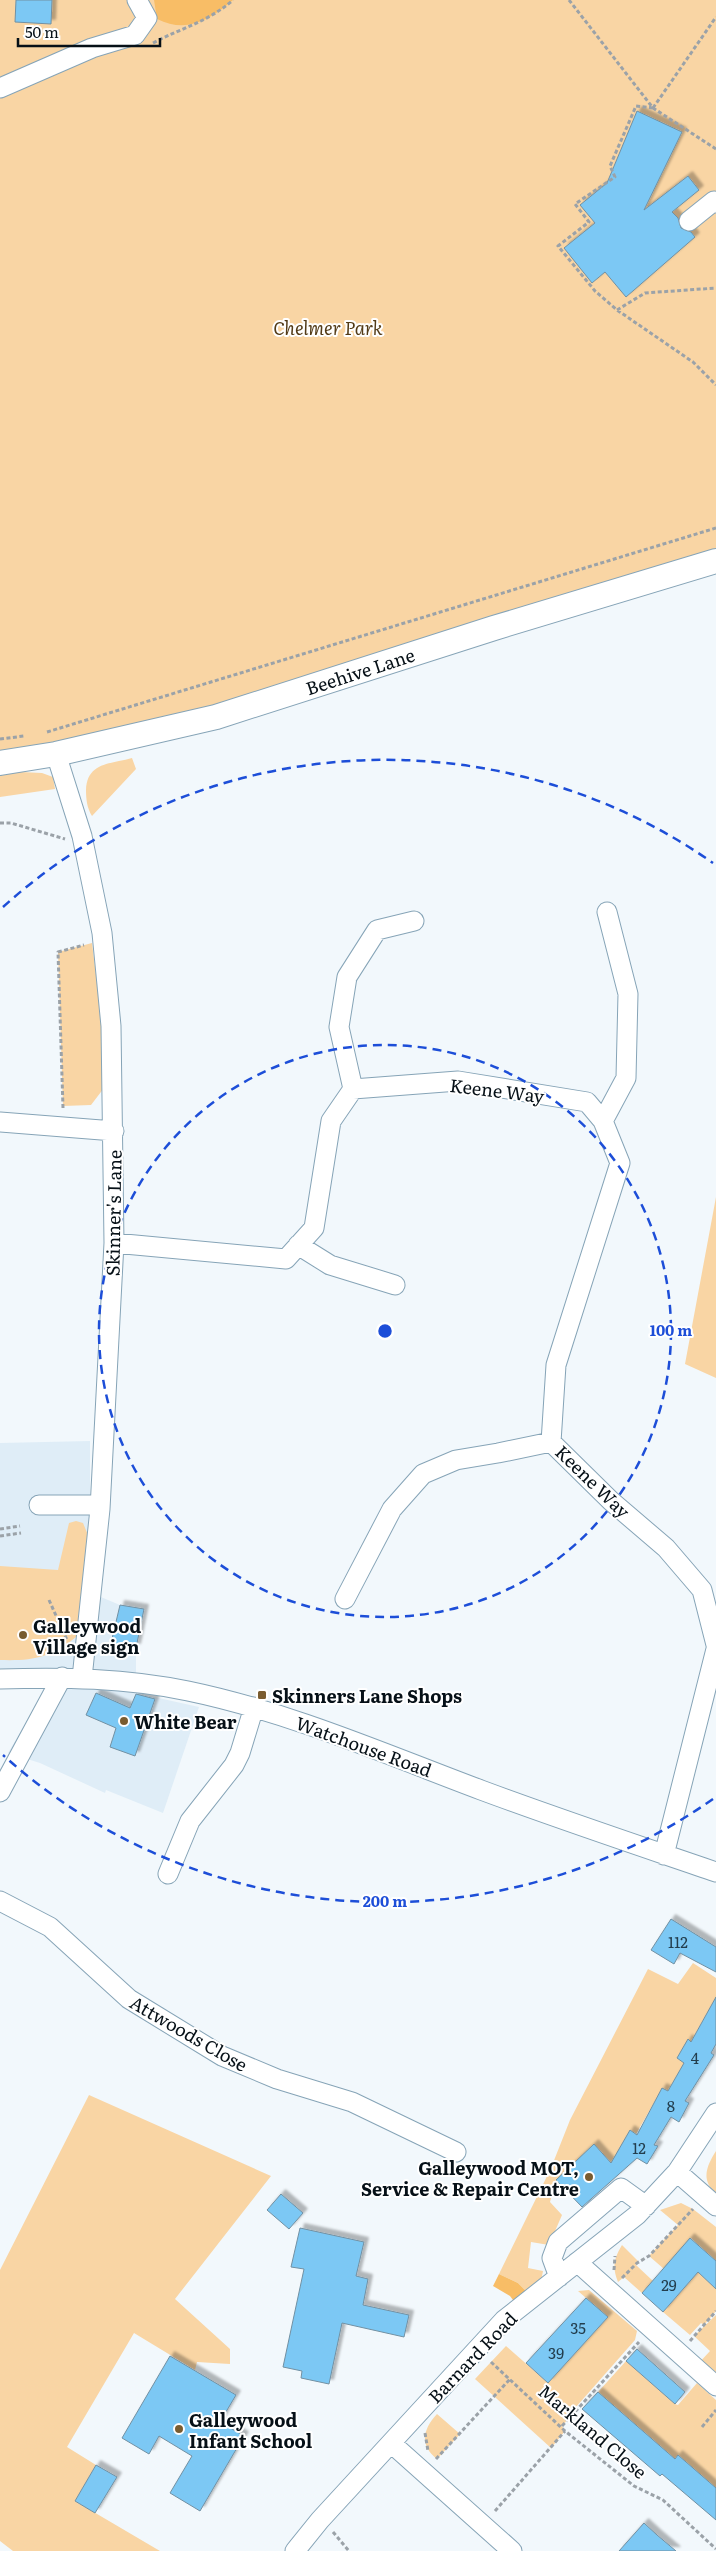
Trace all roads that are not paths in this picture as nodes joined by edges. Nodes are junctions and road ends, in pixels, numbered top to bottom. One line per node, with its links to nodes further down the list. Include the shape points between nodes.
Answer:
1 (137, 0): 2 (street, via 147,18 135,35 92,48)
2 (0, 88)
3 (716, 203): 4 (street, via 714,201)
4 (689, 221)
5 (716, 561): 6 (main road, Beehive Lane, via 216,717)
6 (56, 754): 7 (main road, Beehive Lane); 13 (street, Skinner's Lane, via 84,845 103,941 111,1026)
7 (0, 763)
8 (607, 912): 11 (street, via 628,994 627,1059 626,1078)
9 (414, 921): 10 (street, via 377,930 347,977 339,1027)
10 (353, 1088): 11 (street, Keene Way, via 458,1082 586,1102); 15 (street, via 331,1121 314,1228)
11 (603, 1121): 17 (street, Keene Way, via 620,1163 556,1365)
12 (0, 1122): 13 (street)
13 (114, 1131): 14 (street, Skinner's Lane)
14 (114, 1243): 15 (street, via 286,1259); 19 (street, Skinner's Lane)
15 (298, 1245): 16 (street, via 330,1265)
16 (395, 1285)
17 (551, 1442): 20 (street, Keene Way, via 611,1501); 21 (street, via 456,1460 423,1474 392,1509)
18 (39, 1505): 19 (street)
19 (100, 1505): 25 (street, Skinner's Lane)
20 (709, 1588): 22 (street, Keene Way)
21 (345, 1599)
22 (716, 1645)
23 (716, 1649): 29 (street)
24 (62, 1677): 25 (street, Watchouse Road); 26 (street, Watchouse Road); 28 (street)
25 (82, 1678): 27 (street, Watchouse Road, via 185,1690)
26 (0, 1679)
27 (254, 1708): 29 (street, Watchouse Road); 31 (street, via 234,1765 190,1821)
28 (0, 1792)
29 (664, 1854): 30 (street, Watchouse Road)
30 (716, 1872)
31 (168, 1874)
32 (0, 1901): 34 (street, Attwoods Close, via 50,1927 129,1999 222,2056 277,2079 363,2107)
33 (716, 2113): 35 (street, Barnard Road)
34 (456, 2152)
35 (677, 2172): 36 (street, Barnard Road); 37 (street)
36 (646, 2206): 38 (street, Barnard Road); 39 (street, via 621,2188 558,2242 552,2258)
37 (716, 2206)
38 (577, 2262): 39 (street, Barnard Road); 40 (street)
39 (559, 2277): 41 (street, Barnard Road, via 504,2320)
40 (716, 2386)
41 (391, 2442): 42 (street, Barnard Road); 43 (street)
42 (295, 2551)
43 (512, 2551)

